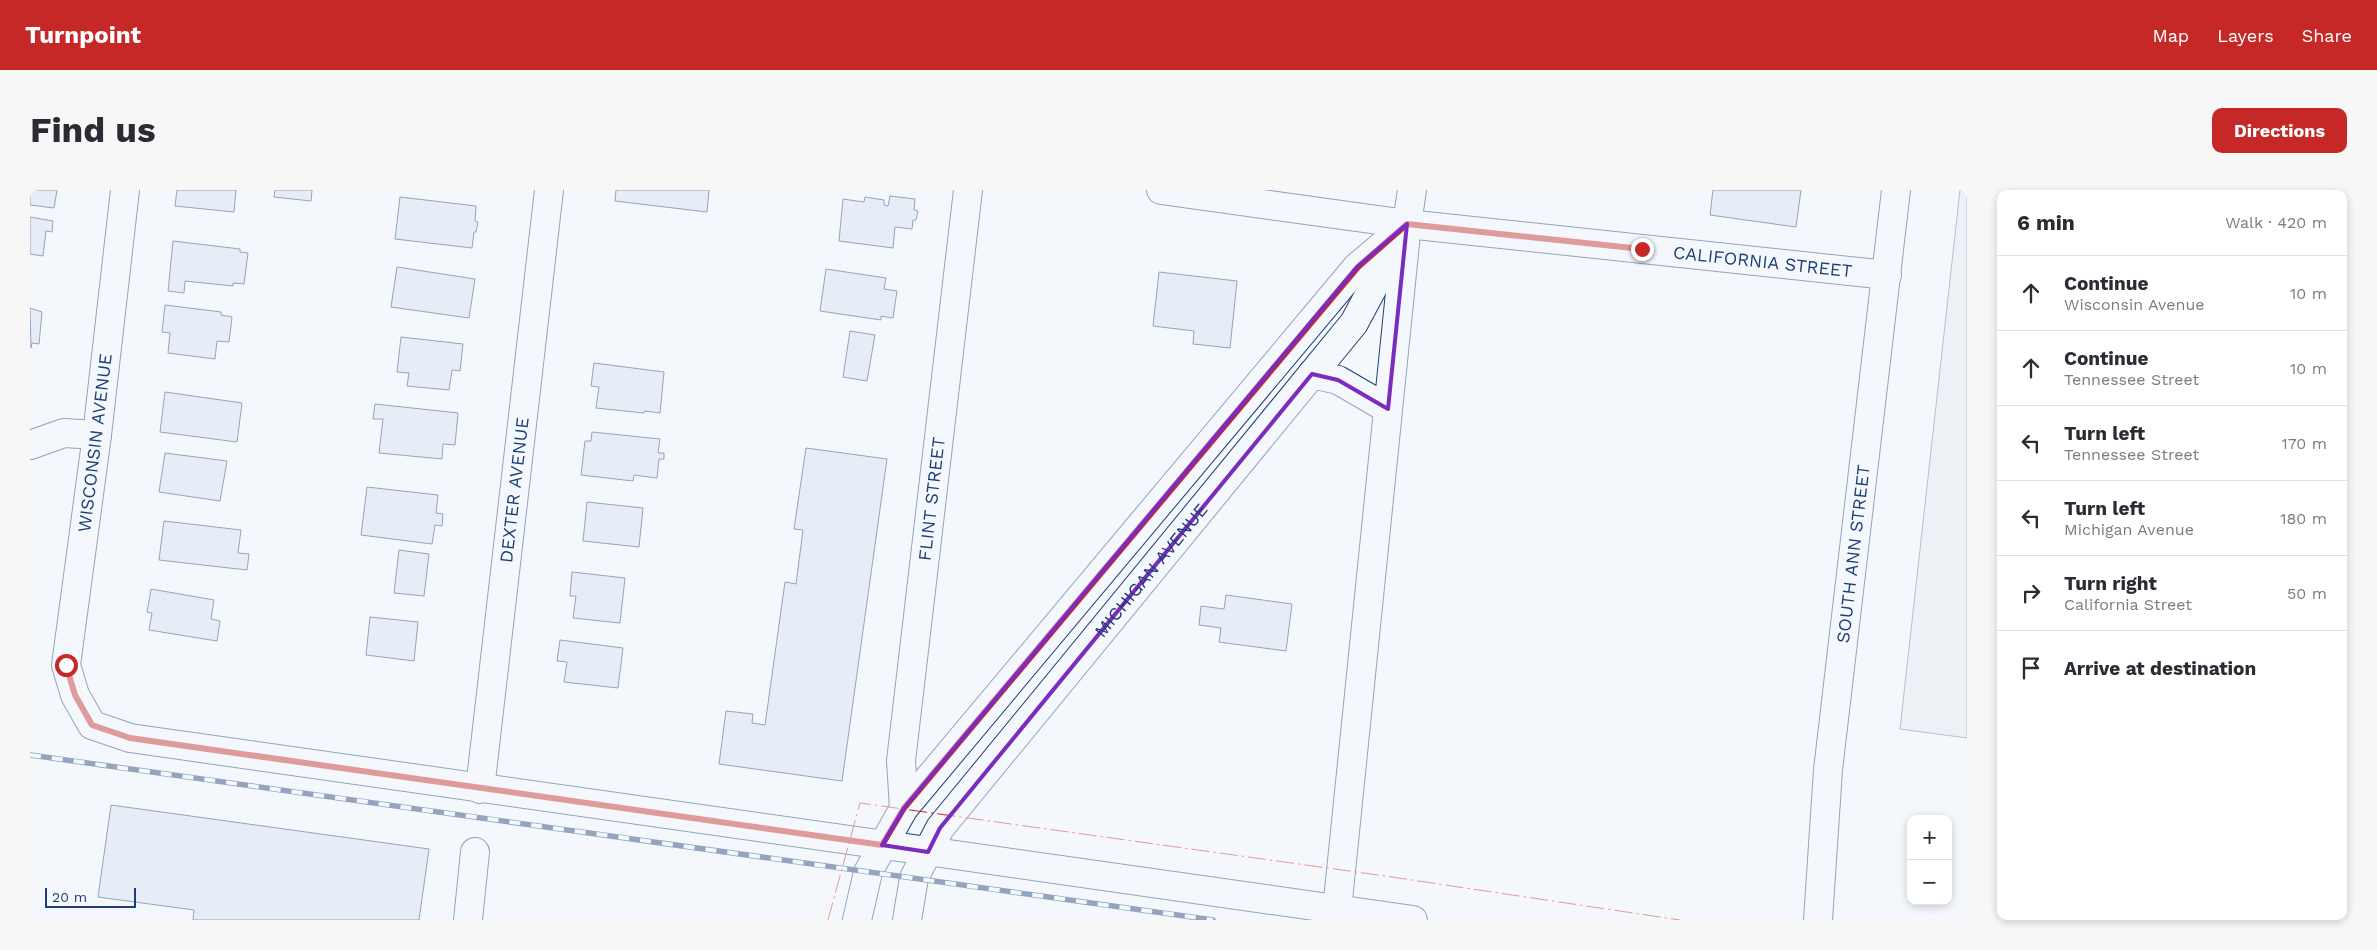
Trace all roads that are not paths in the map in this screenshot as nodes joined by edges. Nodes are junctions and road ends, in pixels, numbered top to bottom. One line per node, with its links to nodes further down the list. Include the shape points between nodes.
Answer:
1 (125, 190): 11 (street, WISCONSIN AVENUE)
2 (549, 190): 13 (street, DEXTER AVENUE)
3 (968, 190): 14 (street, FLINT STREET, via 901,761)
4 (1161, 190): 7 (street, CALIFORNIA STREET)
5 (1412, 190): 7 (street, MICHIGAN AVENUE)
6 (1896, 190): 8 (street, SOUTH ANN STREET)
7 (1407, 224): 8 (street, CALIFORNIA STREET); 9 (street, MICHIGAN AVENUE, via 1354,323); 10 (street); 14 (street, MICHIGAN AVENUE, via 1358,267)
8 (1887, 276): 23 (street, SOUTH ANN STREET, via 1828,770)
9 (1312, 374): 10 (street, via 1338,380); 17 (street, MICHIGAN AVENUE, via 940,828)
10 (1388, 409): 18 (street)
11 (97, 435): 12 (street, via 64,433); 13 (street, WISCONSIN AVENUE, via 66,665 75,695 92,725 130,738)
12 (30, 444)
13 (480, 789): 15 (street, WISCONSIN AVENUE)
14 (904, 808): 15 (street, MICHIGAN AVENUE)
15 (882, 845): 17 (street, WISCONSIN AVENUE); 20 (street, MICHIGAN AVENUE, via 868,872)
16 (474, 852): 19 (street)
17 (928, 852): 18 (street, WISCONSIN AVENUE); 21 (street, MICHIGAN AVENUE, via 914,878)
18 (1337, 910): 22 (street, WISCONSIN AVENUE)
19 (468, 920)
20 (857, 920)
21 (907, 920)
22 (1413, 920)
23 (1818, 920)

